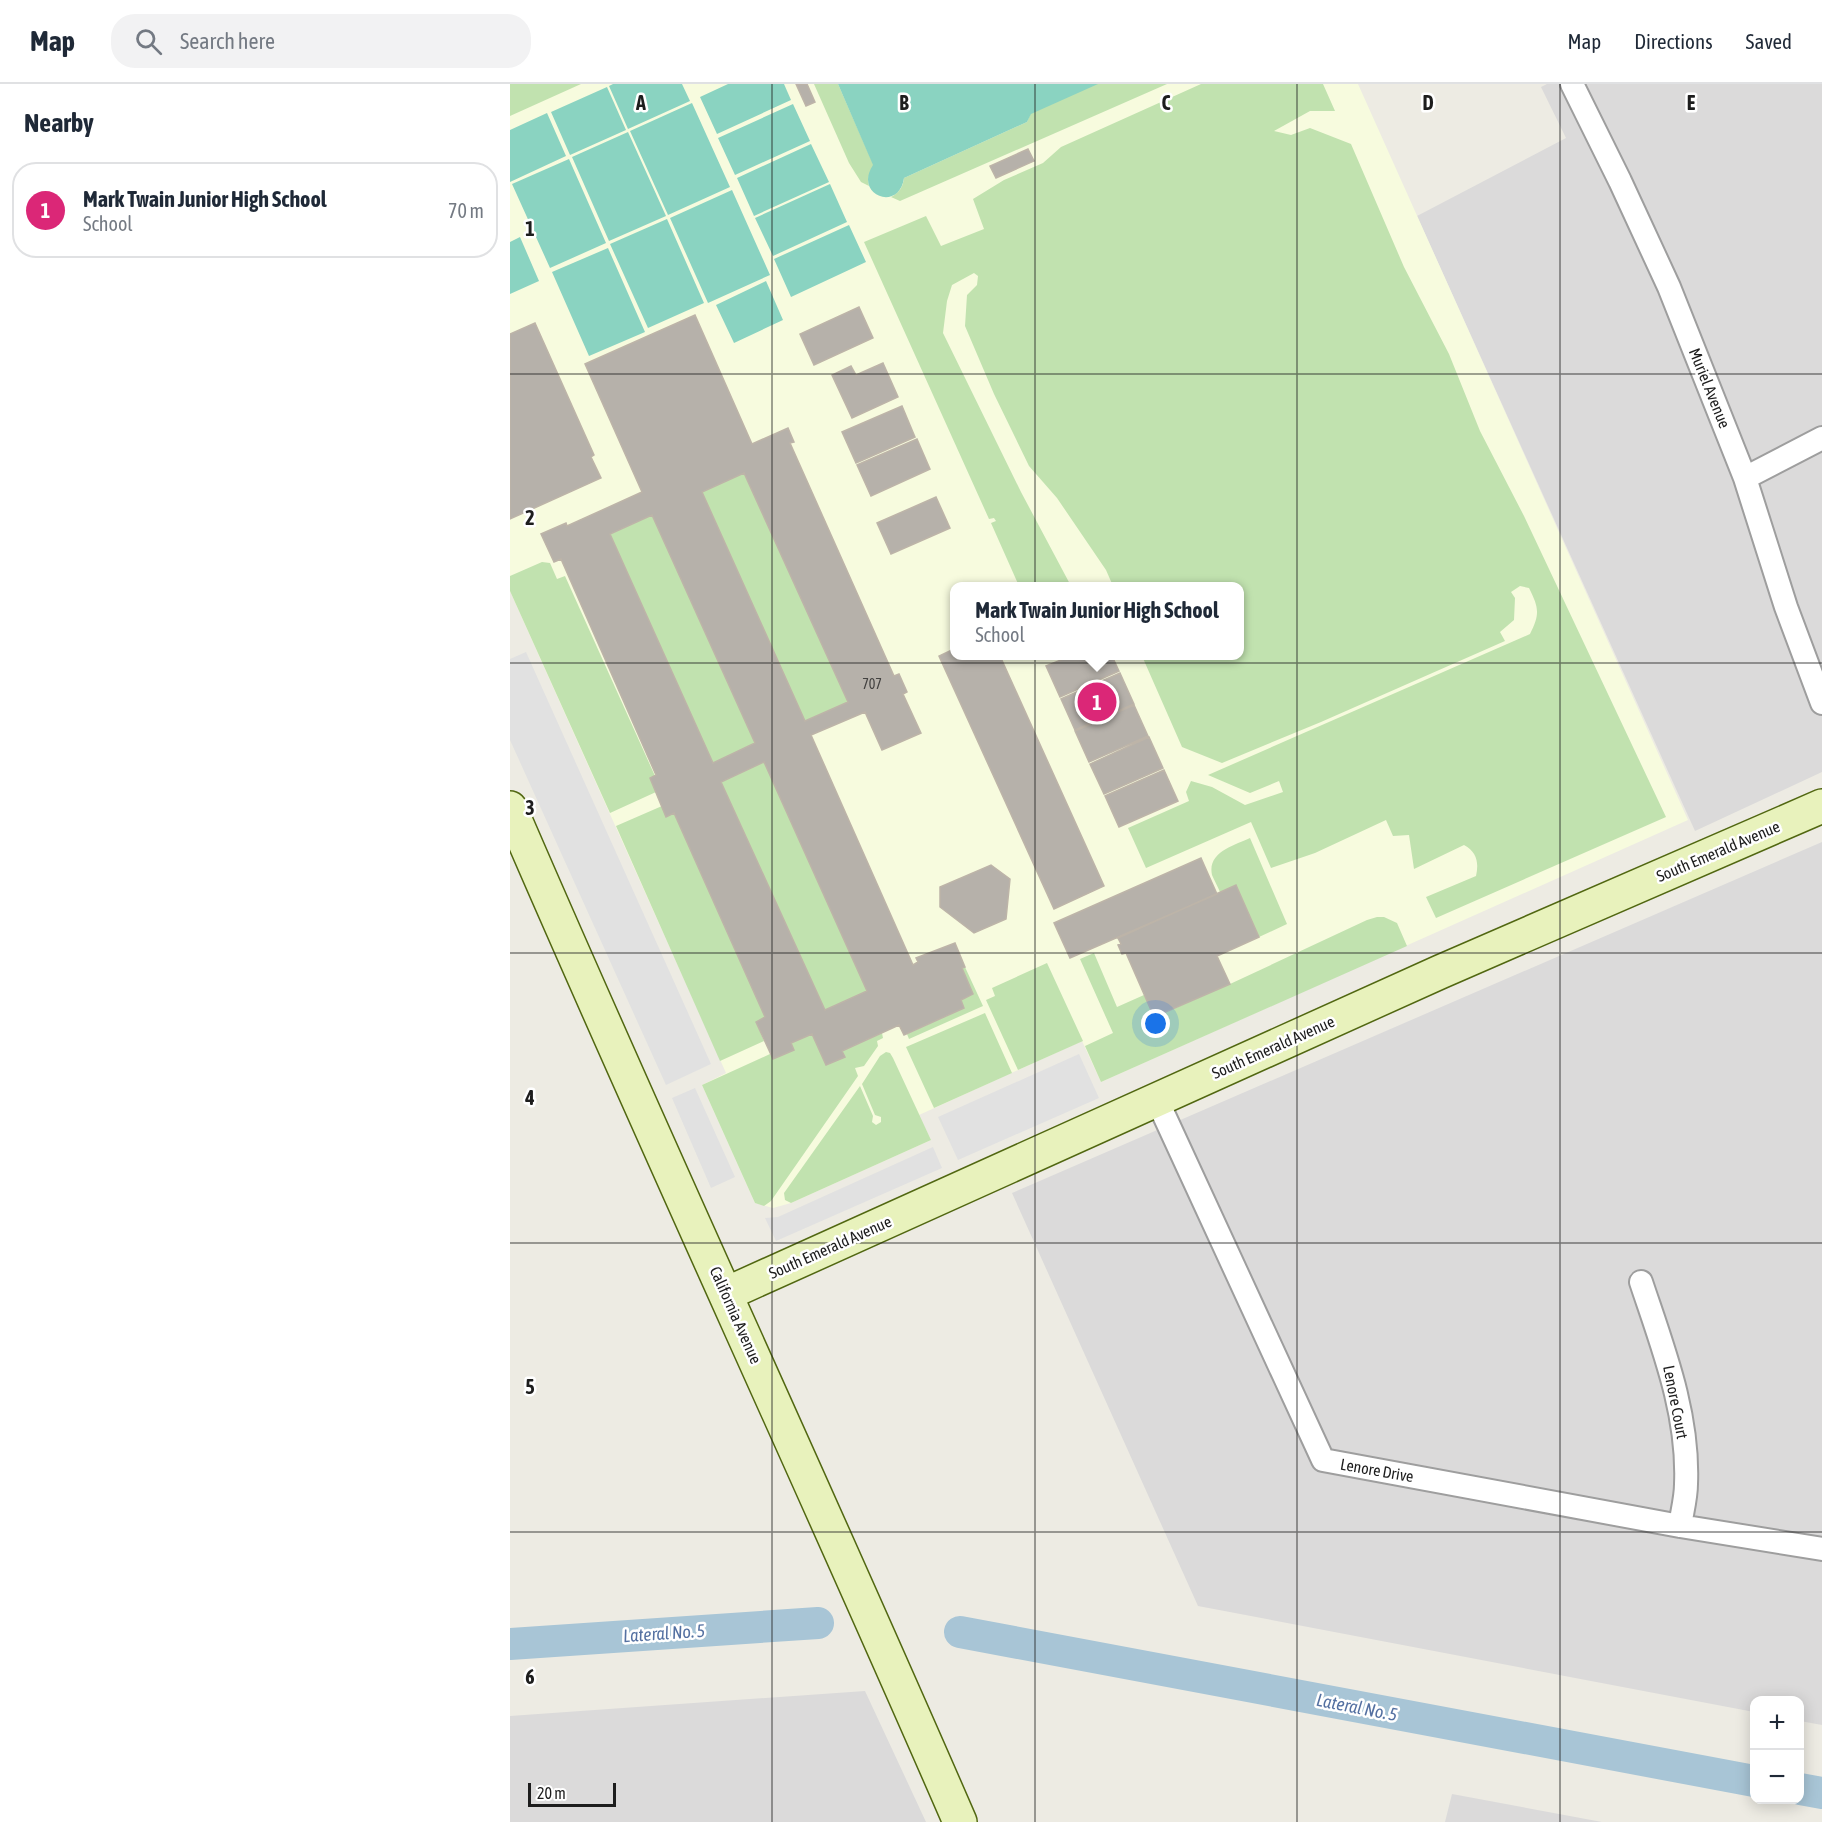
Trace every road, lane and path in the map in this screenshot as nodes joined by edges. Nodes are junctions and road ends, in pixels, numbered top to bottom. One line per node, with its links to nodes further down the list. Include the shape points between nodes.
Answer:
1 (1572, 84): 3 (street, Muriel Avenue, via 1670,287)
2 (1822, 438): 3 (street)
3 (1745, 478): 4 (street, Muriel Avenue)
4 (1822, 703)
5 (1822, 806): 7 (street, South Emerald Avenue)
6 (510, 808): 9 (street, California Avenue)
7 (1157, 1100): 9 (street, South Emerald Avenue); 10 (street, Lenore Drive, via 1323,1460)
8 (1641, 1282): 10 (street, Lenore Court, via 1669,1364 1684,1426 1686,1485)
9 (726, 1294): 12 (street, California Avenue)
10 (1680, 1526): 11 (street, Lenore Drive)
11 (1822, 1549)
12 (960, 1822)

